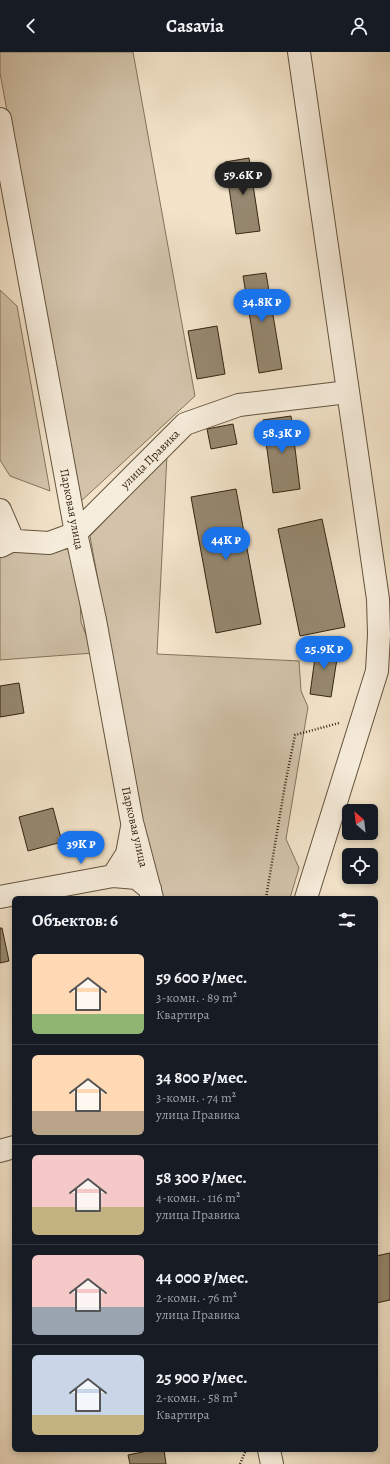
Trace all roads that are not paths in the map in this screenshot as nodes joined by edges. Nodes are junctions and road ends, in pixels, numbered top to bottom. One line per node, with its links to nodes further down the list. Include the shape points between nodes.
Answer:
1 (299, 52): 3 (street)
2 (0, 119): 5 (street, Парковая улица)
3 (348, 392): 5 (street, улица Правика, via 239,405 185,424); 10 (street, via 378,599 377,671)
4 (0, 510): 6 (street)
5 (76, 533): 6 (street, улица Правика, via 49,542); 7 (street, Парковая улица, via 95,620)
6 (4, 542)
7 (132, 822): 8 (street, via 127,854); 9 (street, Парковая улица)
8 (113, 876): 9 (street, via 137,878); 11 (street)
9 (151, 893)
10 (307, 896)
11 (0, 897)
12 (12, 1148): 13 (street)
13 (0, 1151)
14 (269, 1452): 15 (street)
15 (272, 1464)

